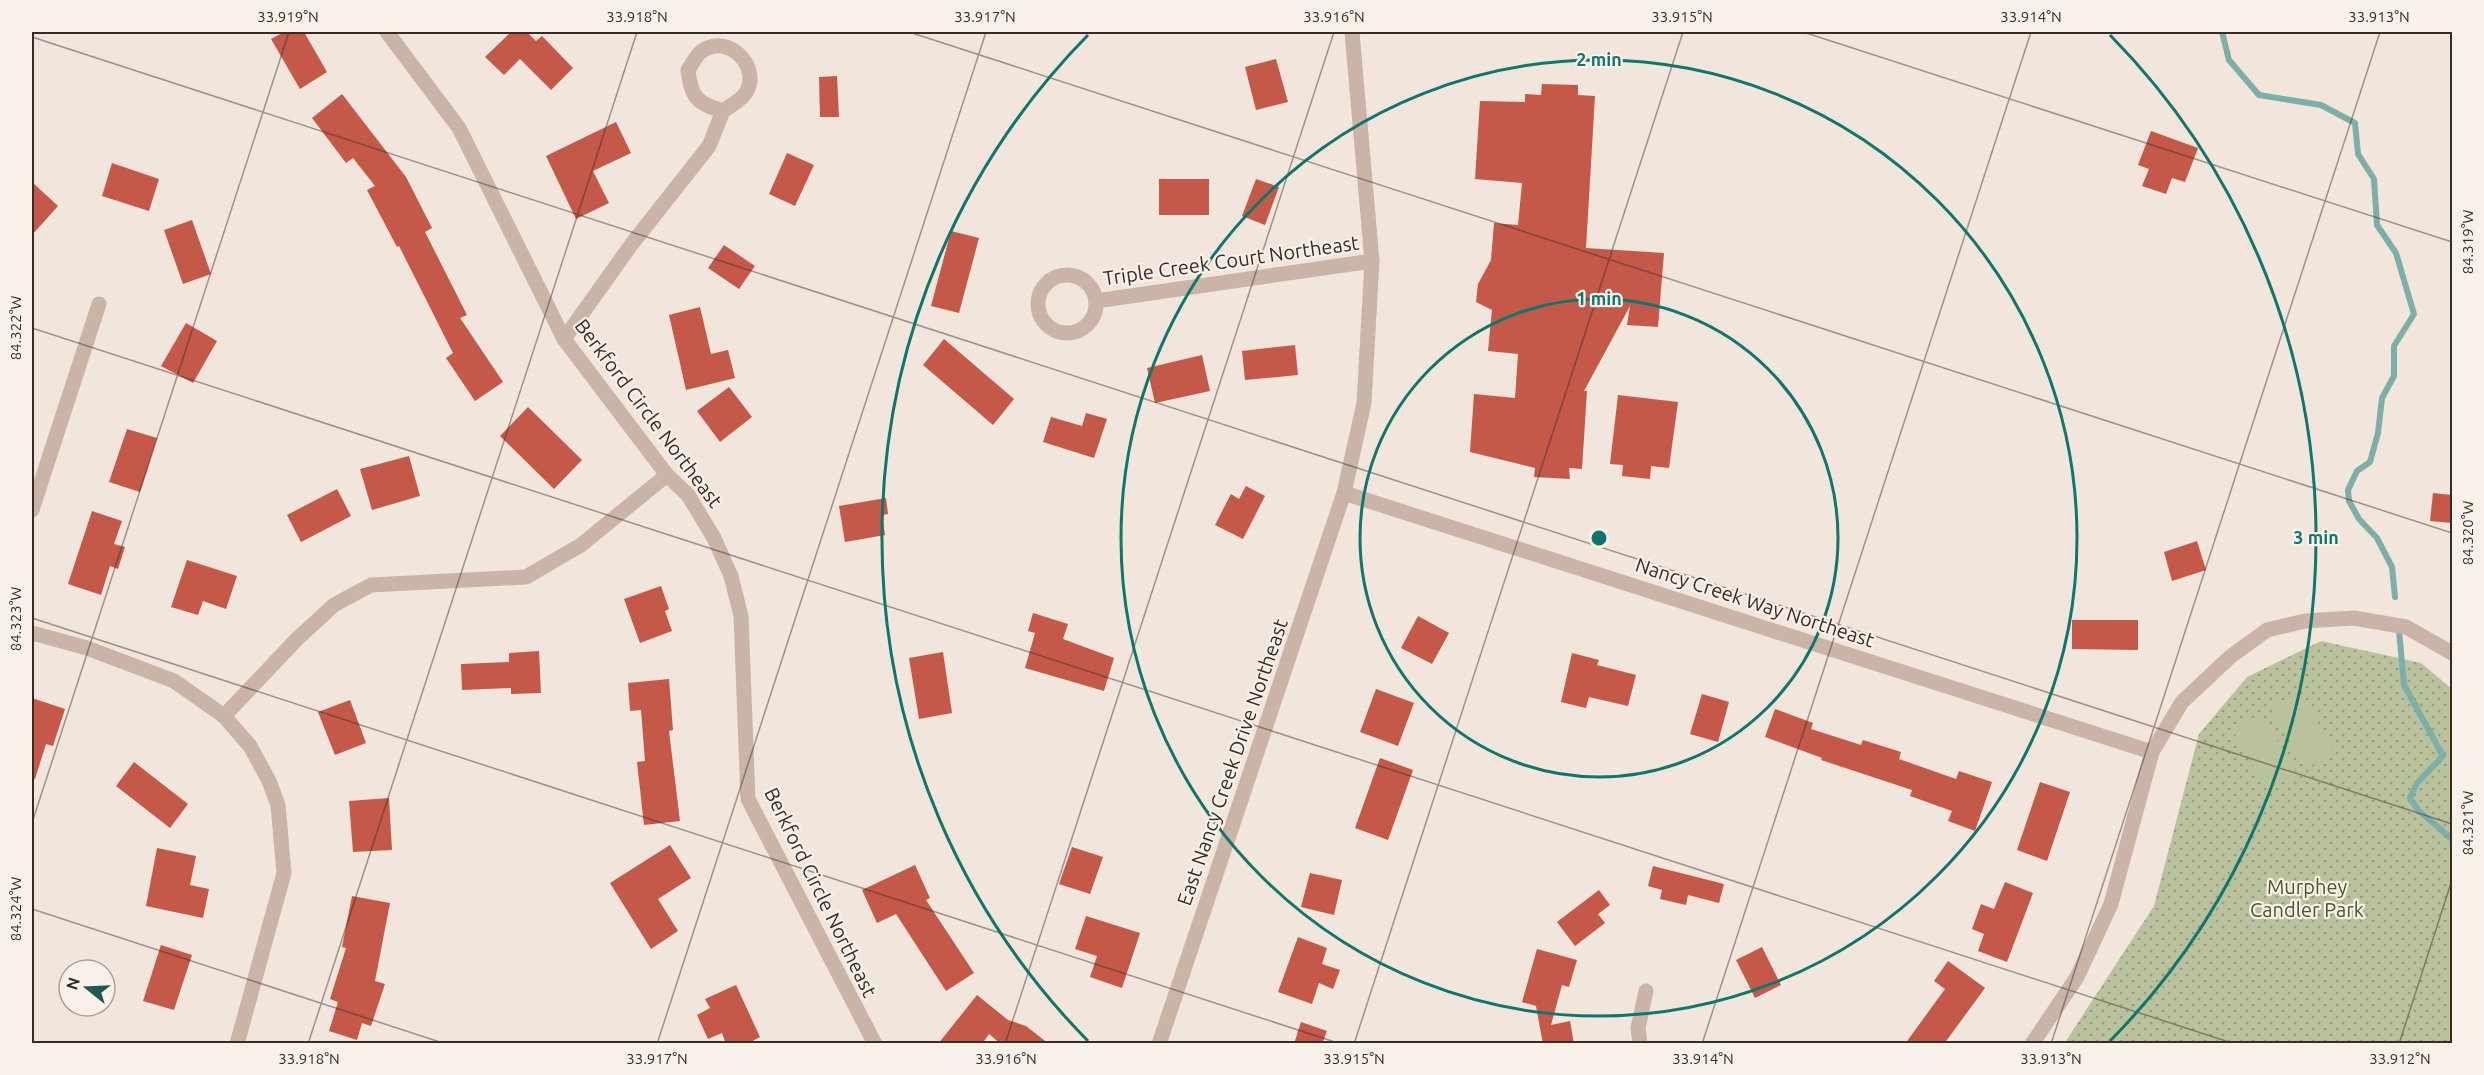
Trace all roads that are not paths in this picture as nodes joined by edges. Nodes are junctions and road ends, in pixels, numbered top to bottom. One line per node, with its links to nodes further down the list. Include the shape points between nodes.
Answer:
1 (387, 32): 7 (street, Berkford Circle Northeast, via 459,128)
2 (1352, 32): 4 (street)
3 (723, 111): 3 (street, via 744,97 750,69 739,53 719,45 702,51 688,70 690,91 703,105); 7 (street, via 709,146 631,244)
4 (1372, 261): 5 (street, Triple Creek Court Northeast); 9 (street, East Nancy Creek Drive Northeast, via 1364,403)
5 (1096, 301)
6 (99, 304): 10 (street)
7 (564, 339): 8 (street, Berkford Circle Northeast)
8 (667, 475): 13 (street, via 581,545 526,577 371,585 334,604); 17 (street, Berkford Circle Northeast, via 688,495 714,538 741,616 748,799)
9 (1344, 493): 14 (street, Nancy Creek Way Northeast); 18 (street, East Nancy Creek Drive Northeast)
10 (32, 510)
11 (32, 633): 13 (street, via 87,648 174,681)
12 (2452, 653): 14 (street, via 2406,627 2354,618 2305,621 2267,630 2230,657 2182,702)
13 (224, 716): 16 (street, via 250,746 269,781 278,805 284,873)
14 (2152, 752): 20 (street, via 2111,904 2077,977)
15 (1646, 991): 19 (street, via 1638,1028)
16 (237, 1044)
17 (875, 1044)
18 (1159, 1044)
19 (1640, 1044)
20 (2031, 1044)

